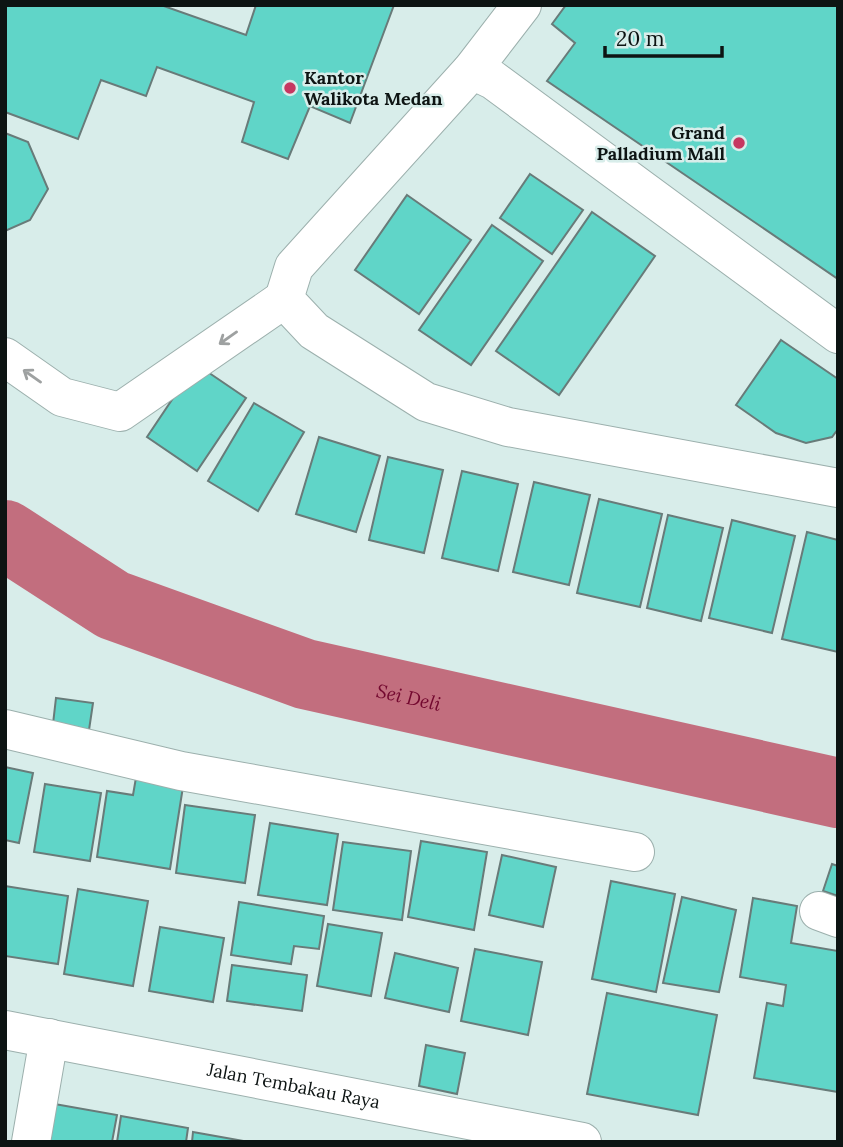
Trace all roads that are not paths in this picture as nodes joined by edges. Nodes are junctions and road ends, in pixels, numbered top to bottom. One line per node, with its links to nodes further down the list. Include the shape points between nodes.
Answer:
1 (522, 5): 2 (street)
2 (472, 70): 3 (street, via 294,267); 4 (street)
3 (284, 299): 5 (street, one-way to 5, via 121,412 62,397); 6 (street, via 314,331 426,402 508,427)
4 (838, 334)
5 (5, 357)
6 (838, 488)
7 (5, 729): 8 (street, via 181,771)
8 (635, 852)
9 (5, 1030): 10 (street, Jalan Tembakau Raya)
10 (49, 1038): 11 (street, Jalan Tembakau Raya); 12 (street)
11 (579, 1141)
12 (31, 1142)

